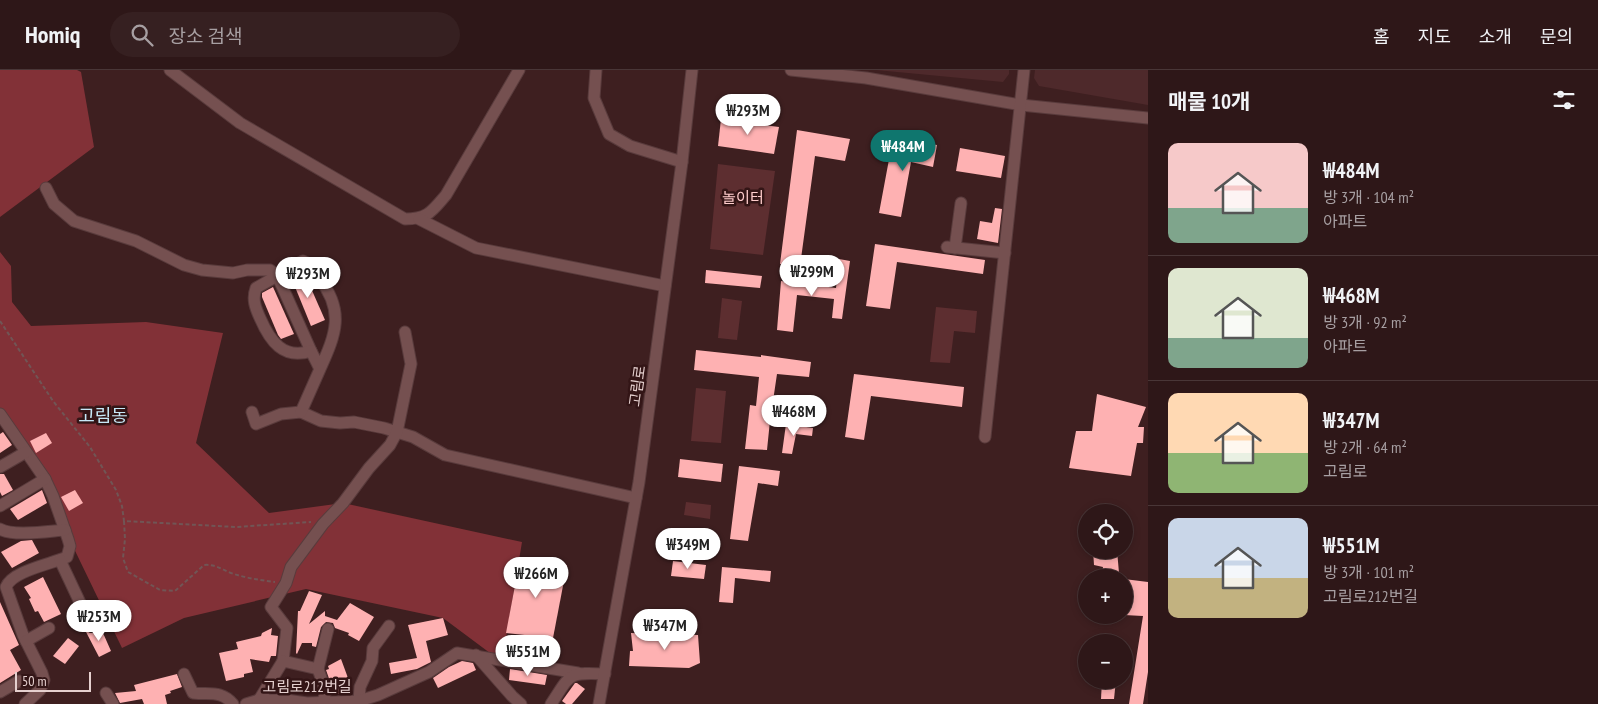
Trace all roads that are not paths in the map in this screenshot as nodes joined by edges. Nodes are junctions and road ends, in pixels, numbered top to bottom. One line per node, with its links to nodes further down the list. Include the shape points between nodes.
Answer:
1 (170, 70): 12 (street, via 240,123 406,219)
2 (519, 70): 12 (street, via 446,195)
3 (596, 70): 9 (street, via 594,98 609,134 630,146)
4 (692, 70): 9 (street, 고림로)
5 (791, 70): 7 (street, via 866,78)
6 (1024, 70): 7 (street)
7 (1021, 105): 8 (street); 13 (street)
8 (1148, 118)
9 (682, 162): 15 (street, 고림로)
10 (46, 188): 14 (street, via 54,204 74,221 136,241 184,265 233,273 270,270)
11 (961, 203): 13 (street, via 951,247)
12 (420, 219): 15 (street, via 476,248)
13 (1005, 253): 23 (street)
14 (277, 275): 17 (street); 17 (street, via 256,288 253,295 266,333 287,352); 18 (street, via 306,262 333,299 336,317 332,340)
15 (665, 286): 27 (street, 고림로)
16 (405, 332): 22 (street, via 411,364)
17 (312, 352): 18 (street)
18 (320, 369): 20 (street)
19 (252, 412): 20 (street, via 256,424 281,414)
20 (301, 412): 22 (street, via 320,421 354,422)
21 (2, 420): 24 (street)
22 (397, 432): 27 (street, via 445,454); 38 (street, via 390,445 291,567 286,583 271,607 286,628)
23 (985, 437)
24 (26, 452): 25 (street); 26 (street)
25 (0, 467)
26 (45, 479): 28 (street); 30 (street)
27 (636, 498): 42 (street, 고림로)
28 (0, 506)
29 (0, 529): 30 (street, via 21,532)
30 (65, 530): 31 (street, via 70,546 67,557)
31 (60, 560): 32 (street); 36 (street, via 8,582 6,587)
32 (91, 626)
33 (389, 626): 48 (street, via 373,648 372,661 360,687)
34 (49, 628): 36 (street)
35 (328, 628): 39 (street)
36 (26, 641): 49 (street, via 44,680 40,690)
37 (476, 655): 40 (street, 고림로212번길); 46 (street, 고림로212번길, via 457,653); 54 (street)
38 (283, 662): 39 (street); 47 (street)
39 (318, 669): 53 (street, via 326,692)
40 (578, 673): 42 (street, 고림로212번길); 55 (street, via 568,678)
41 (184, 674): 51 (street, via 193,693 226,696)
42 (604, 674): 56 (street, 고림로)
43 (19, 681): 44 (street)
44 (0, 692)
45 (106, 693): 50 (street)
46 (379, 699): 48 (street, 고림로212번길)
47 (259, 700): 52 (street, 고림로212번길); 53 (street, 고림로212번길)
48 (359, 701): 53 (street, 고림로212번길)
49 (25, 704)
50 (113, 704)
51 (234, 704)
52 (246, 704)
53 (323, 704)
54 (521, 704)
55 (551, 704)
56 (599, 704)

